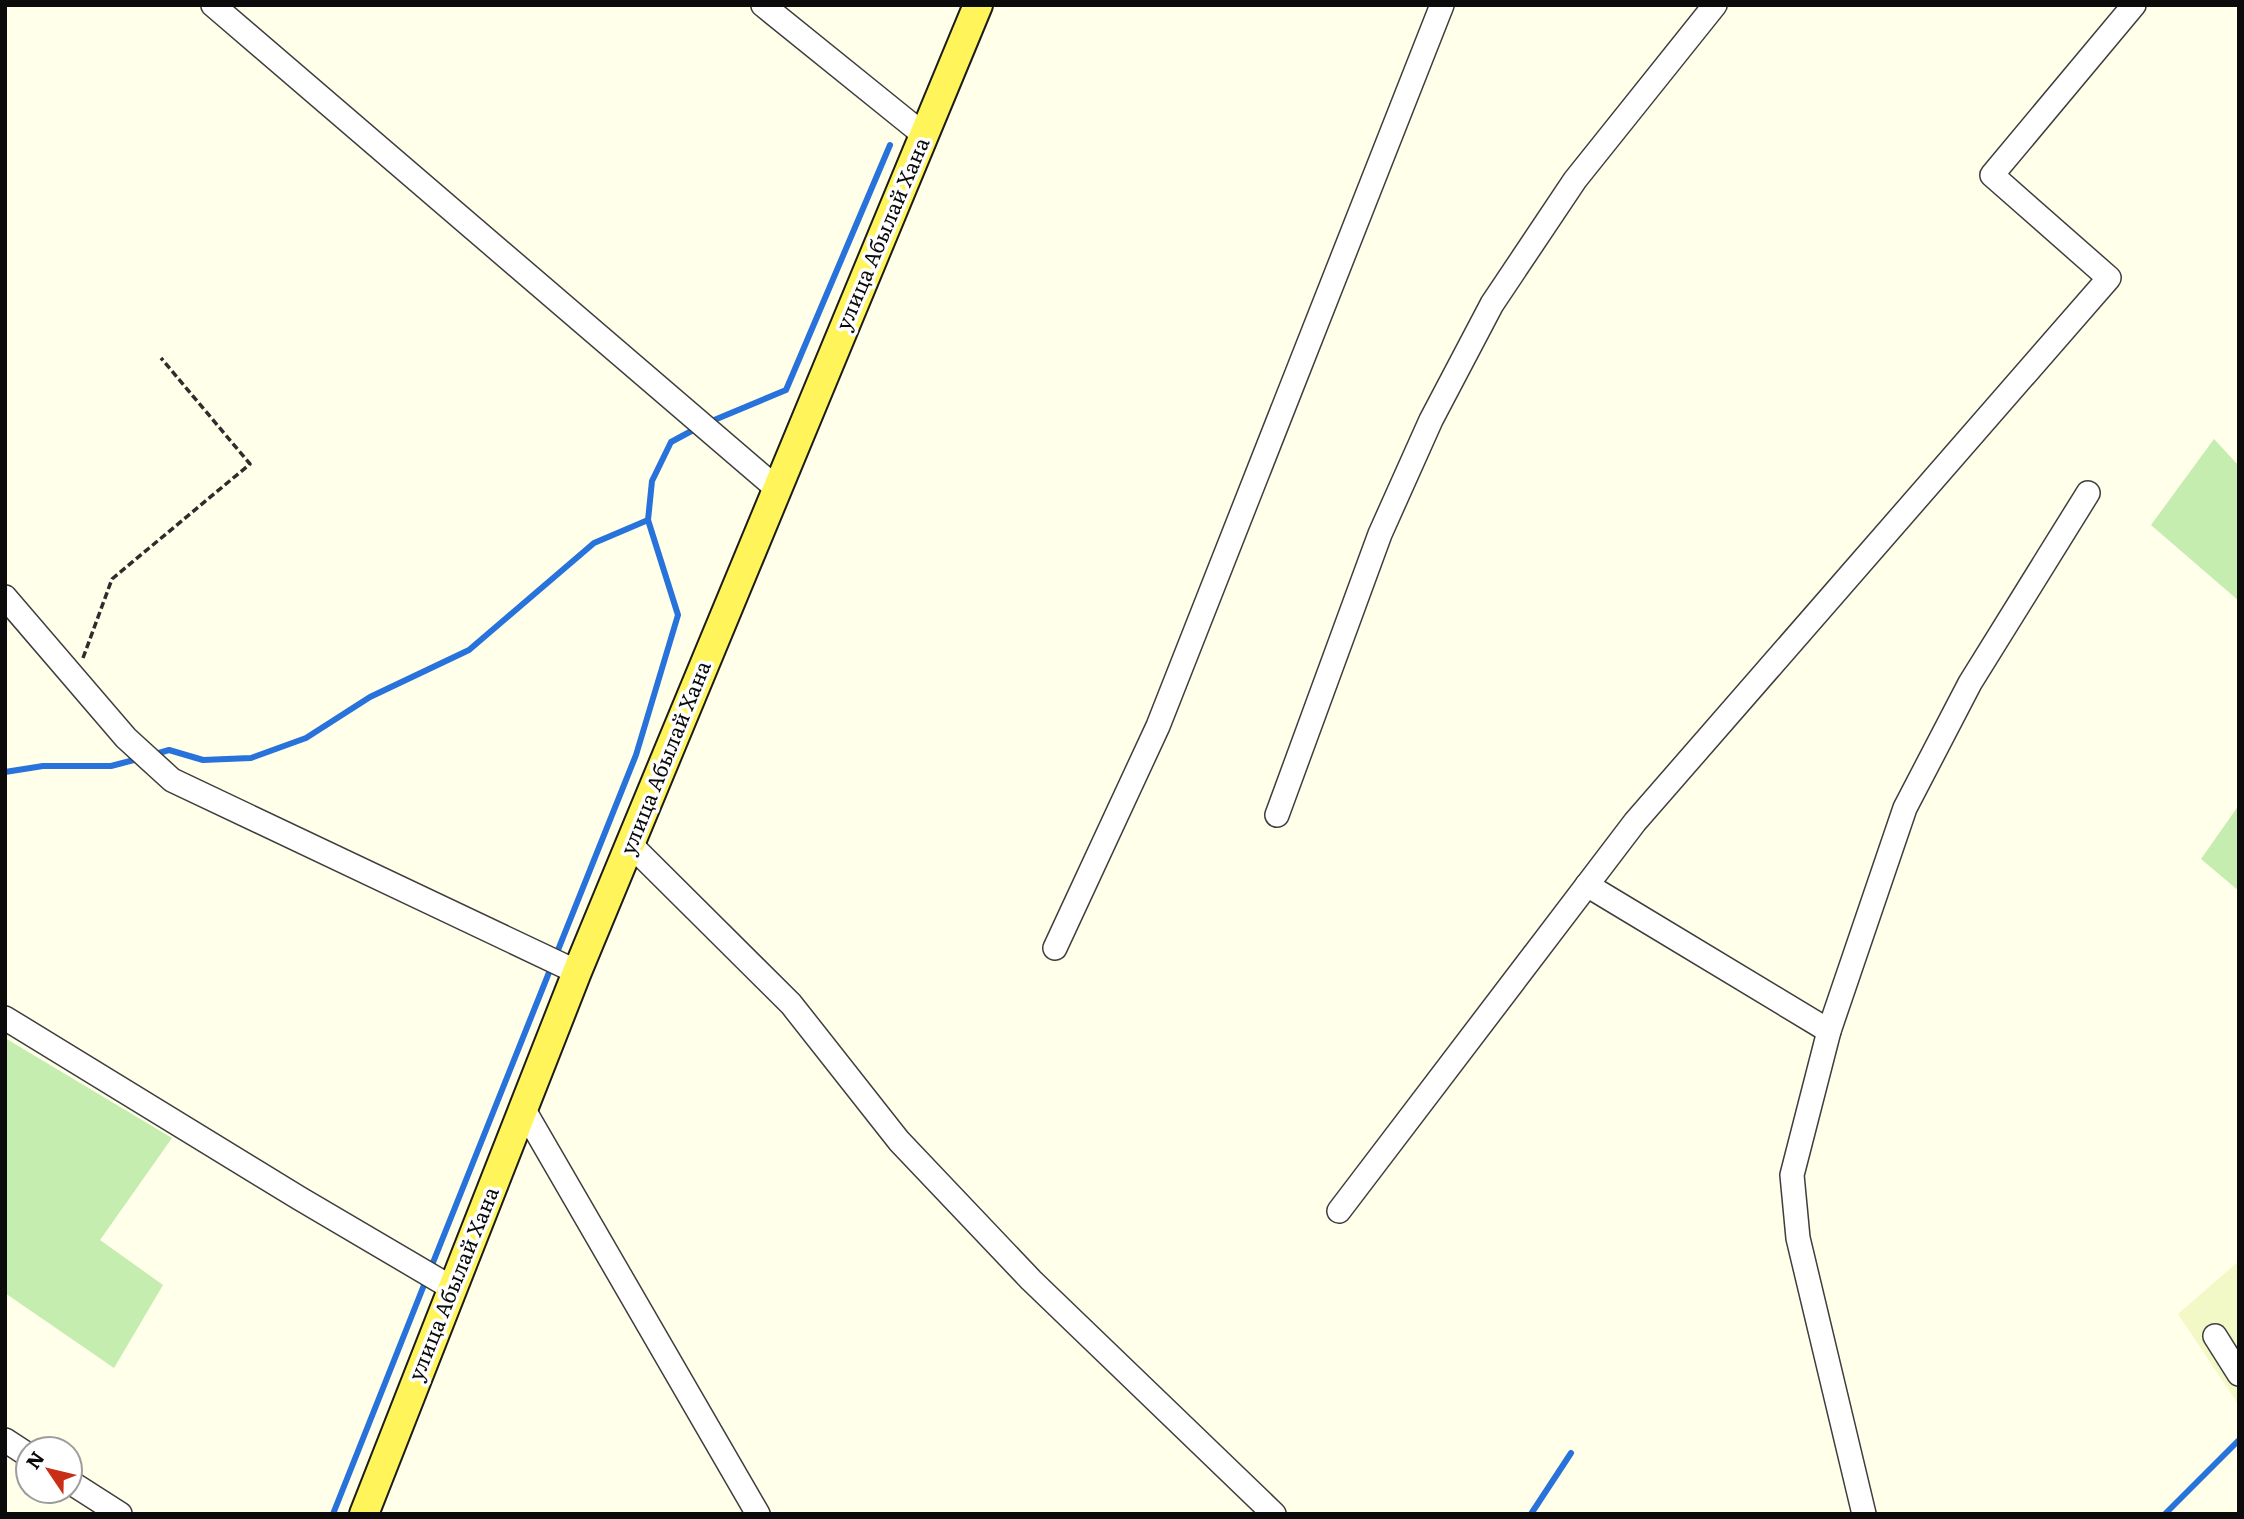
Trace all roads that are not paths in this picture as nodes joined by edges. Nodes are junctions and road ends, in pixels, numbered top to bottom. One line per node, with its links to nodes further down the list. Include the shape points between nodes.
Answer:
1 (213, 5): 8 (street)
2 (763, 5): 7 (street)
3 (978, 5): 7 (main road, улица Абылай Хана)
4 (1442, 5): 14 (street, via 1158,726)
5 (2134, 5): 13 (street, via 1992,175 2109,278 1635,822)
6 (1713, 6): 11 (street, via 1575,180 1492,304 1431,420 1380,534)
7 (924, 135): 8 (main road, улица Абылай Хана)
8 (776, 488): 12 (main road, улица Абылай Хана)
9 (2088, 493): 17 (street, via 1970,683 1905,808)
10 (5, 597): 15 (street, via 125,738 172,780)
11 (1277, 815)
12 (631, 845): 15 (main road, улица Абылай Хана); 27 (street, via 791,1004 899,1141 1031,1280)
13 (1587, 885): 17 (street); 19 (street)
14 (1055, 948)
15 (577, 972): 18 (main road, улица Абылай Хана)
16 (5, 1018): 20 (street)
17 (1829, 1031): 28 (street, via 1792,1175 1798,1238)
18 (524, 1110): 20 (main road, улица Абылай Хана); 26 (street)
19 (1339, 1211)
20 (452, 1288): 25 (main road, улица Абылай Хана)
21 (2215, 1336): 22 (street)
22 (2239, 1374)
23 (84, 1491): 24 (street)
24 (120, 1514)
25 (363, 1514)
26 (758, 1514)
27 (1274, 1514)
28 (1864, 1514)

